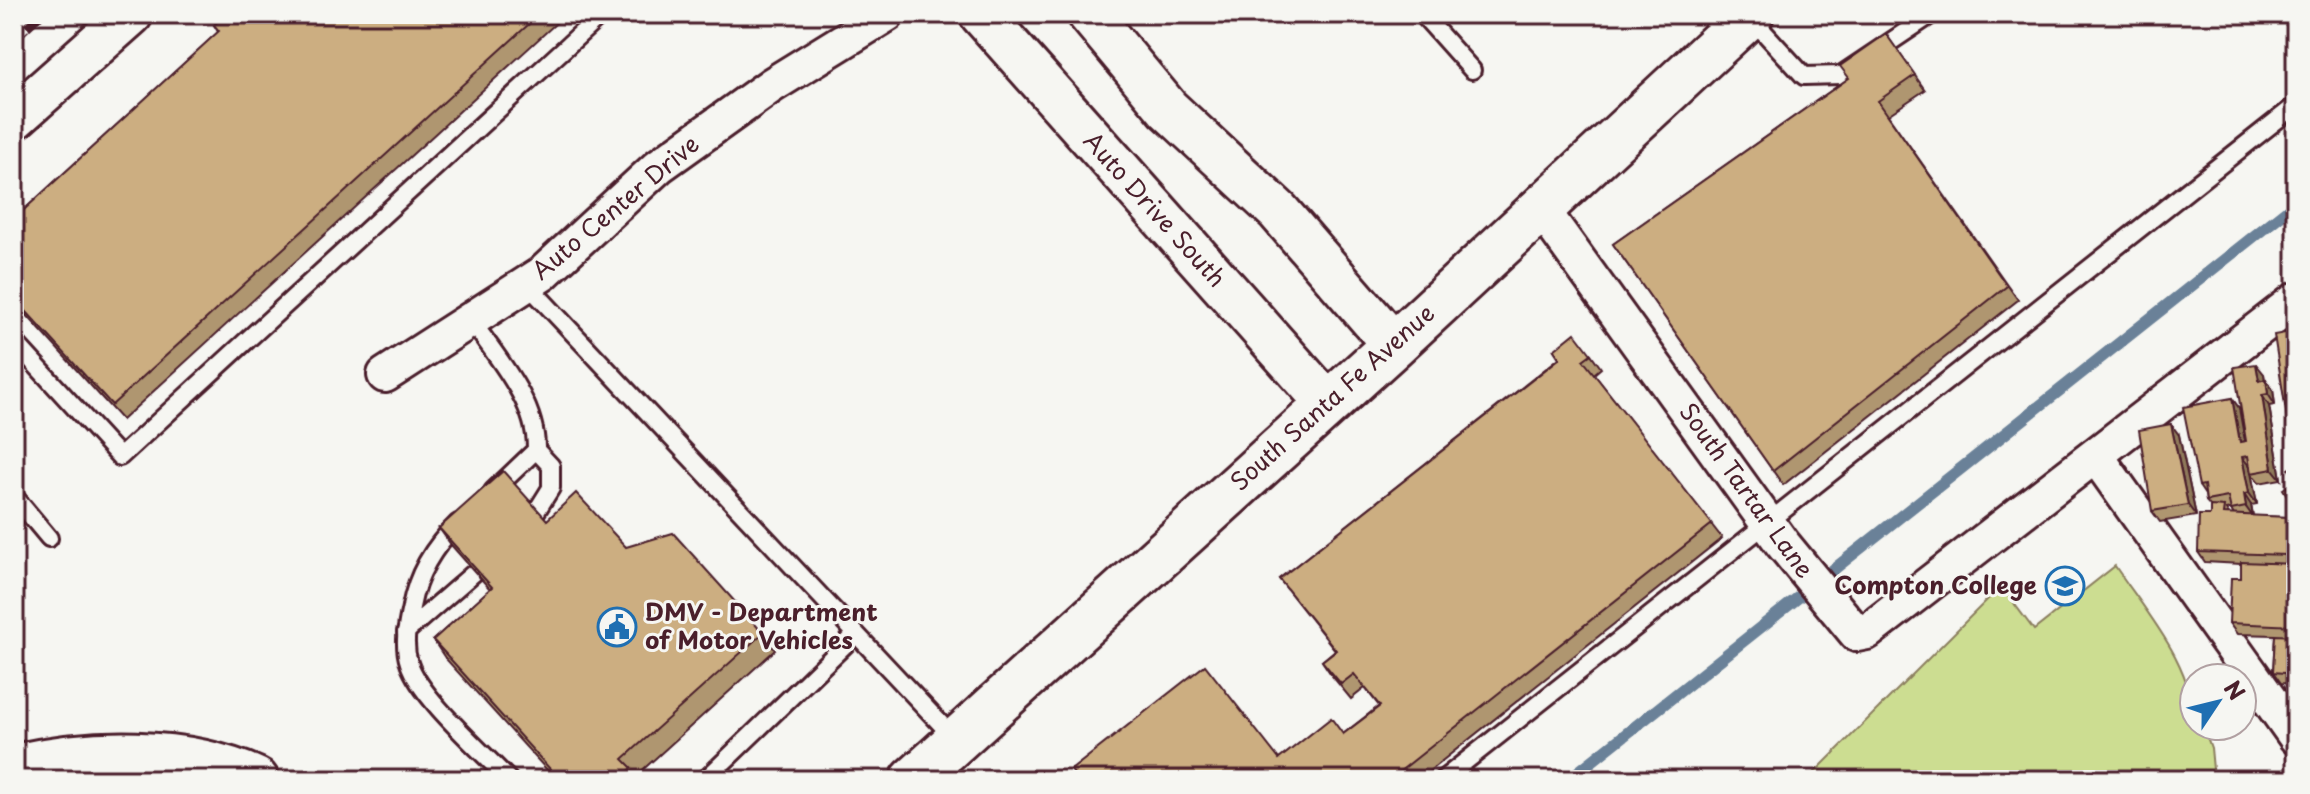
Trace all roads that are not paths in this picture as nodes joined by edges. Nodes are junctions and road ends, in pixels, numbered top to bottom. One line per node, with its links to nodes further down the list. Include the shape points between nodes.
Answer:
1 (131, 14): 11 (street)
2 (602, 14): 16 (lane, via 120,457)
3 (887, 14): 13 (street, Auto Center Drive, via 772,85 659,166)
4 (981, 14): 19 (street, Auto Drive South)
5 (1089, 14): 17 (street, via 1168,109 1278,211)
6 (1422, 14): 9 (lane)
7 (1932, 14): 8 (lane, via 1841,75 1804,76)
8 (1750, 15): 12 (main road, South Santa Fe Avenue)
9 (1472, 70)
10 (2296, 105): 24 (lane)
11 (14, 118)
12 (1540, 207): 17 (main road, South Santa Fe Avenue); 24 (street, South Tartar Lane)
13 (527, 284): 15 (street, Auto Center Drive); 28 (lane)
14 (2296, 300): 21 (street, South Tartar Lane)
15 (471, 320): 18 (street, Auto Center Drive); 20 (lane, via 531,415)
16 (14, 341)
17 (1394, 345): 19 (main road, South Santa Fe Avenue)
18 (385, 375)
19 (1328, 404): 30 (main road, South Santa Fe Avenue)
20 (536, 450): 23 (lane, via 551,466 551,488); 27 (lane, via 435,548 415,584)
21 (2096, 456): 24 (street, South Tartar Lane, via 1867,632 1850,630); 29 (street)
22 (14, 496): 25 (lane)
23 (536, 512)
24 (1776, 533): 36 (lane)
25 (49, 538)
26 (475, 572): 27 (lane)
27 (406, 632): 33 (lane, via 409,663 424,691)
28 (856, 634): 30 (lane); 34 (lane)
29 (2296, 737)
30 (956, 740): 35 (main road, South Santa Fe Avenue)
31 (14, 767): 32 (main road, via 72,756 187,759)
32 (256, 780)
33 (509, 780)
34 (705, 780)
35 (913, 780)
36 (1442, 780)

